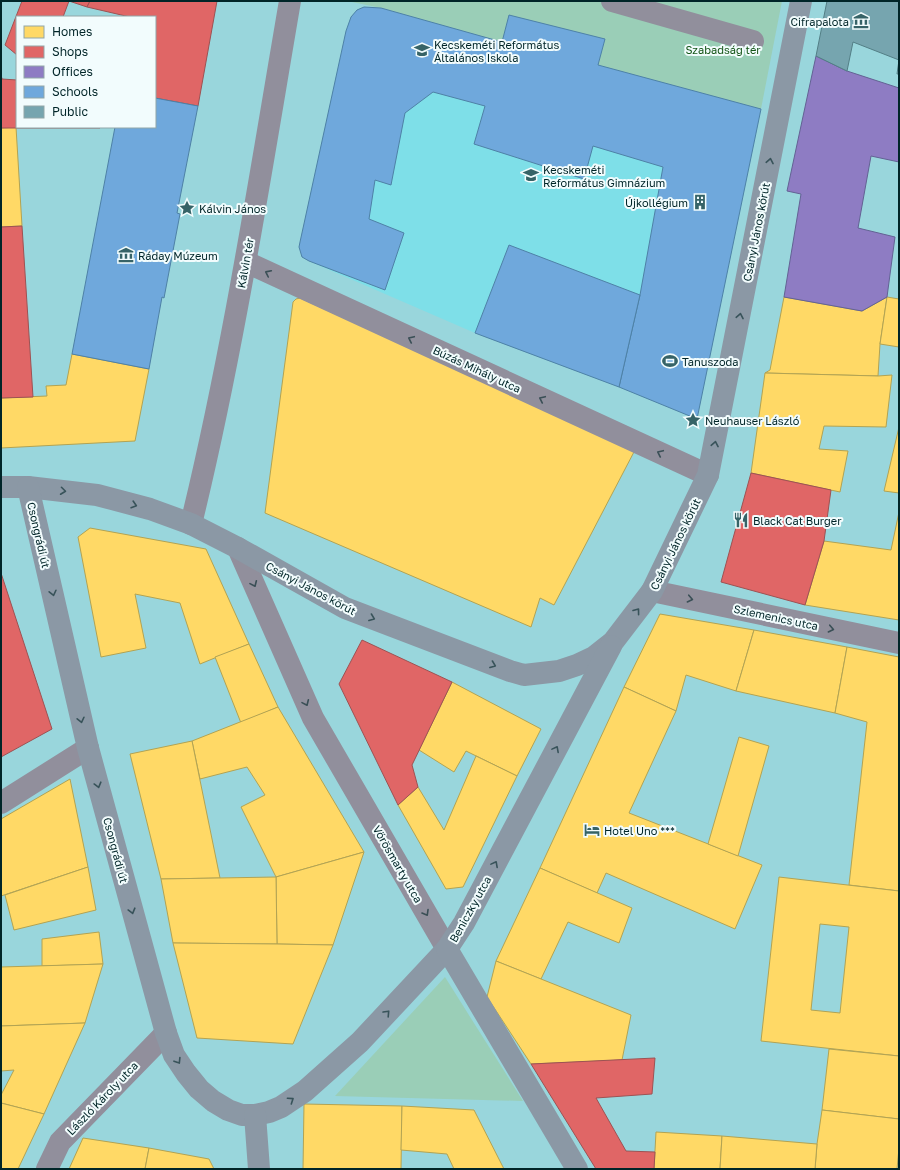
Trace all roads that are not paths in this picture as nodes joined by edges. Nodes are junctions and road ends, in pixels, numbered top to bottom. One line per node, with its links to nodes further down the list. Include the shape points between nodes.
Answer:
1 (290, 1): 5 (street, Kálvin tér)
2 (612, 1): 4 (street)
3 (801, 1): 6 (street, Csányi János körút, one-way to 3)
4 (753, 41)
5 (246, 262): 6 (street, Búzás Mihály utca, one-way to 5); 9 (street, Kálvin tér)
6 (708, 475): 11 (street, Csányi János körút)
7 (1, 486): 8 (street, Csányi János körút)
8 (28, 486): 9 (street, Csányi János körút, one-way to 9, via 97,495); 14 (street, Csongrádi út, one-way to 14)
9 (191, 524): 10 (street, Csányi János körút)
10 (238, 548): 12 (street, Csányi János körút, one-way to 12, via 345,608 524,675 559,671 577,665 594,657); 16 (street, Vörösmarty utca, one-way to 16, via 313,718)
11 (652, 591): 12 (street, Csányi János körút, one-way to 11); 13 (street, Szlemenics utca, one-way to 13)
12 (613, 642): 16 (street, Beniczky utca, one-way to 12, via 464,923)
13 (899, 643)
14 (88, 748): 15 (street); 17 (street, Csongrádi út, one-way to 17)
15 (1, 803)
16 (447, 949): 18 (street, Beniczky utca, one-way to 16, via 281,1107 305,1090 360,1042); 21 (street, Vörösmarty utca)
17 (166, 1033): 18 (street, Csongrádi út, one-way to 18, via 174,1055 186,1073 213,1101 228,1110); 19 (street, László Károly utca, via 60,1142)
18 (255, 1115): 20 (street)
19 (47, 1169)
20 (259, 1169)
21 (577, 1169)

